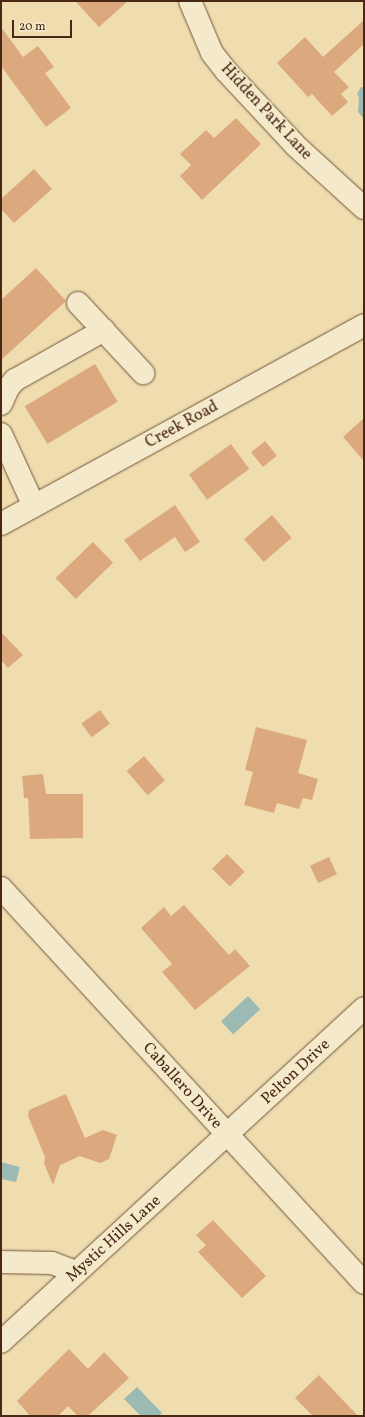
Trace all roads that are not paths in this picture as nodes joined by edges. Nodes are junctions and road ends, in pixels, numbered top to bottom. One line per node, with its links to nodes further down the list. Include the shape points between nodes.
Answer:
1 (190, 1): 2 (street, Hidden Park Lane, via 209,47 226,72 296,146)
2 (364, 208)
3 (78, 303): 5 (street)
4 (364, 325): 9 (street, Creek Road)
5 (104, 330): 6 (street); 7 (street, via 15,380 8,388)
6 (143, 373)
7 (1, 404)
8 (1, 434): 9 (street)
9 (34, 506): 10 (street, Creek Road)
10 (1, 524)
11 (1, 888): 13 (street, Caballero Drive)
12 (364, 1008): 13 (street, Pelton Drive)
13 (227, 1136): 15 (street, Mystic Hills Lane); 16 (street, Caballero Drive)
14 (1, 1262): 15 (street, via 44,1262)
15 (76, 1272): 17 (street, Mystic Hills Lane)
16 (364, 1283)
17 (1, 1342)

